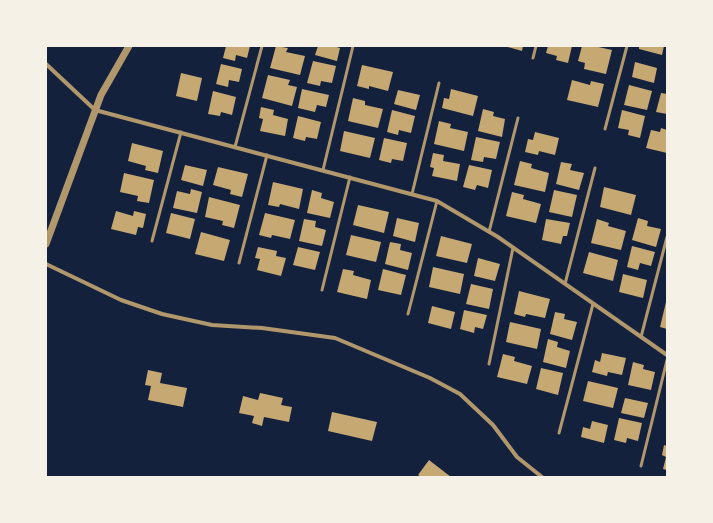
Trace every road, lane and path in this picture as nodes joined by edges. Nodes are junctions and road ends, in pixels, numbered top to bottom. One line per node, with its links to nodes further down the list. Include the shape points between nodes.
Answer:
1 (129, 46): 9 (street)
2 (262, 46): 13 (lane)
3 (353, 46): 16 (lane)
4 (536, 46): 6 (lane)
5 (627, 46): 11 (lane)
6 (533, 58)
7 (46, 64): 9 (street)
8 (438, 83): 18 (lane)
9 (95, 110): 12 (street); 23 (street)
10 (518, 118): 20 (lane)
11 (605, 129)
12 (181, 132): 13 (street); 22 (lane)
13 (235, 147): 14 (street)
14 (266, 155): 16 (street); 26 (lane)
15 (595, 168): 27 (lane)
16 (323, 170): 17 (street)
17 (350, 177): 18 (street); 28 (lane)
18 (412, 194): 19 (street)
19 (437, 201): 20 (street); 30 (lane)
20 (489, 232): 24 (street)
21 (667, 237): 31 (lane)
22 (152, 241)
23 (46, 244)
24 (513, 248): 27 (street); 34 (lane)
25 (46, 264): 37 (street, via 121,300 162,314 212,325 262,328 335,338 430,378 460,394 493,426 517,457)
26 (239, 264)
27 (565, 284): 29 (street)
28 (322, 290)
29 (593, 304): 31 (street); 35 (lane)
30 (408, 314)
31 (641, 337): 32 (street)
32 (667, 355)
33 (667, 360): 36 (lane)
34 (489, 364)
35 (560, 432)
36 (642, 466)
37 (542, 477)

